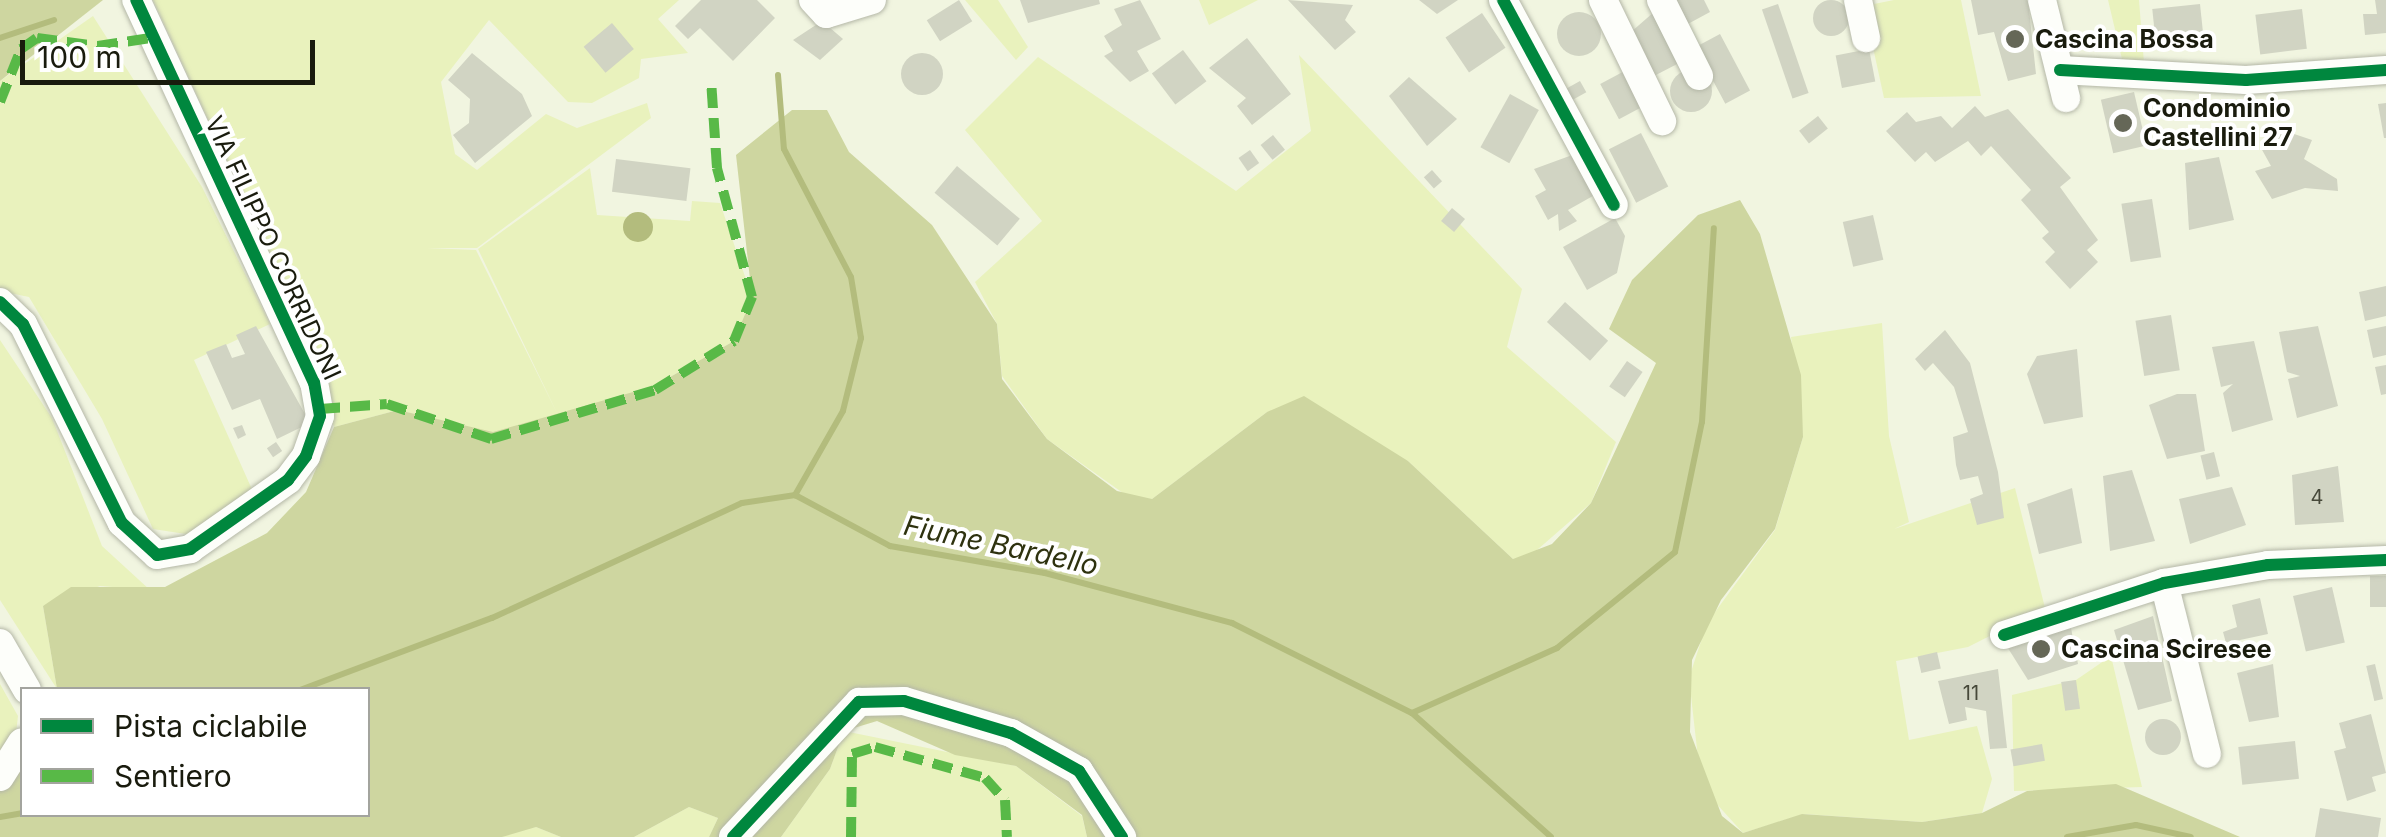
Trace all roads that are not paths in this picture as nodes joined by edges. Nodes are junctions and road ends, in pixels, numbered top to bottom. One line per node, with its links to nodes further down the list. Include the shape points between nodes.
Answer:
1 (136, 0): 14 (street, VIA FILIPPO CORRIDONI, via 304,358 320,416 288,480 190,549 157,555 133,538 22,324)
2 (813, 0): 3 (street, via 826,14)
3 (872, 0)
4 (1503, 0): 13 (street)
5 (1604, 0): 12 (street)
6 (1661, 0): 11 (street)
7 (1858, 0): 9 (street)
8 (2042, 0): 10 (street, via 2063,84)
9 (1866, 38)
10 (2386, 70)
11 (1699, 76)
12 (1662, 121)
13 (1614, 206)
14 (0, 302)
15 (2386, 560): 16 (street, via 2268,565)
16 (2164, 583): 17 (street); 21 (street)
17 (2004, 636)
18 (0, 643): 19 (street)
19 (25, 687)
20 (20, 745): 22 (street)
21 (2207, 754)
22 (0, 777)
23 (733, 837): 24 (street, via 859,702 904,701 1011,734 1079,772)
24 (1122, 837)

